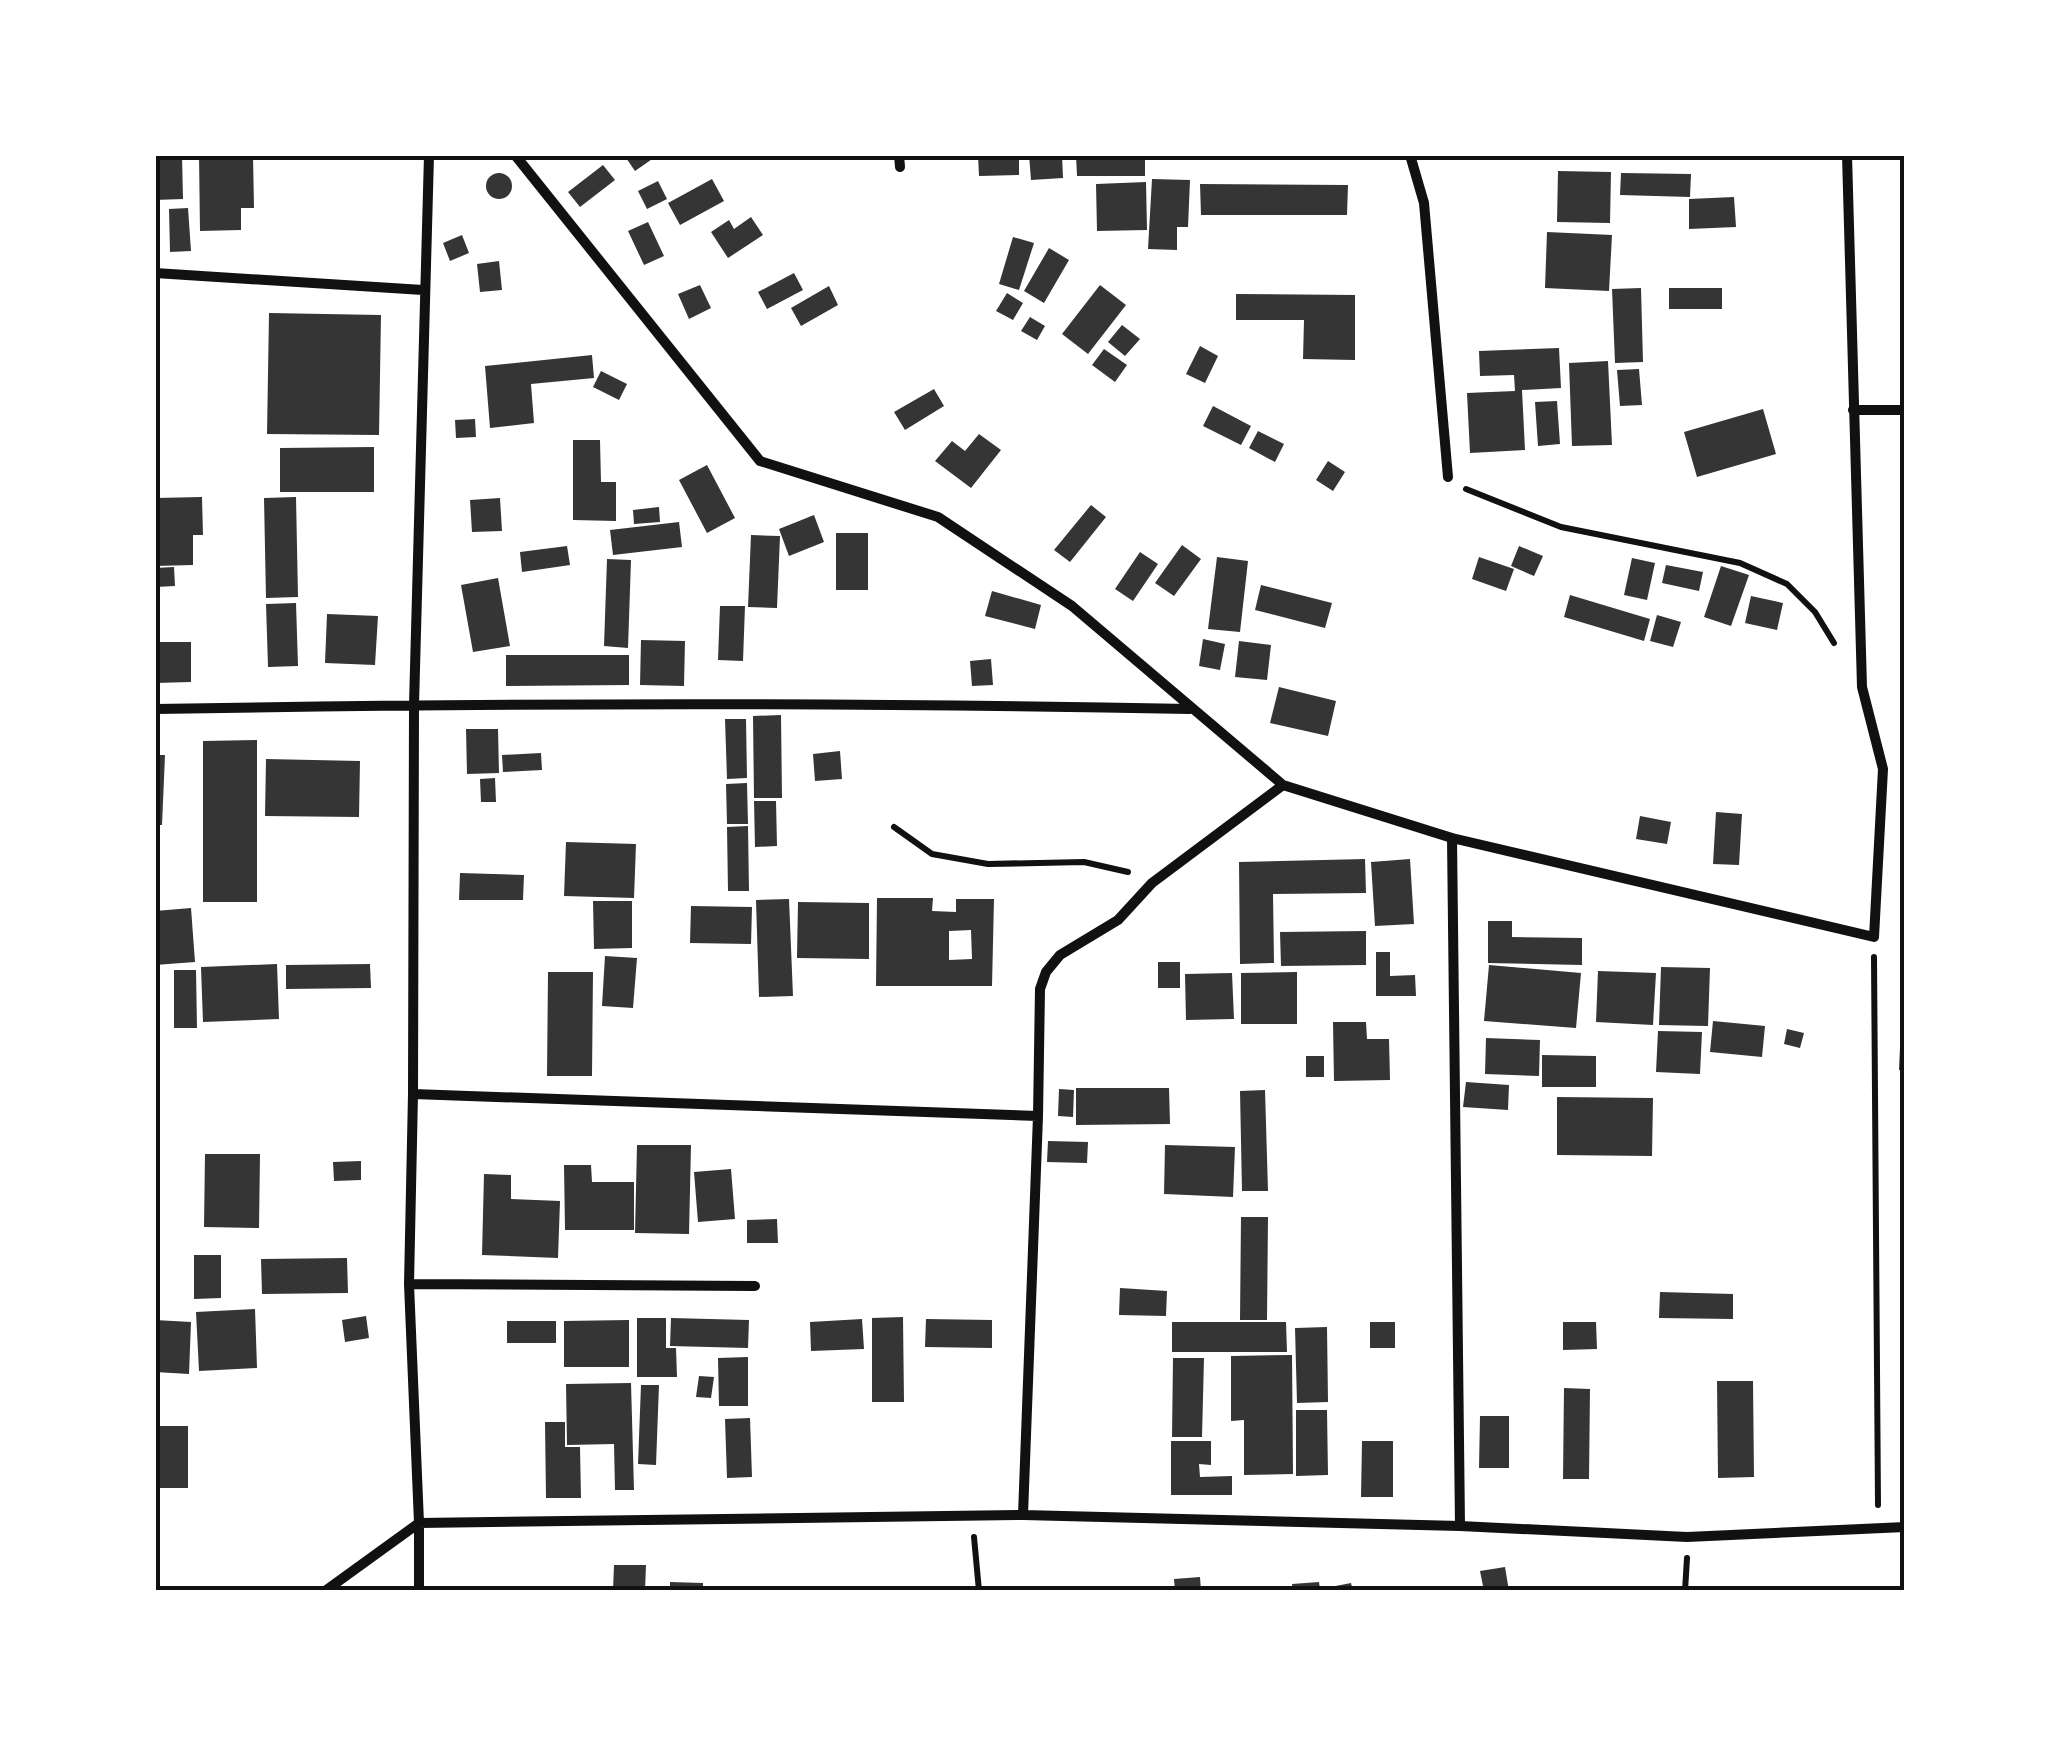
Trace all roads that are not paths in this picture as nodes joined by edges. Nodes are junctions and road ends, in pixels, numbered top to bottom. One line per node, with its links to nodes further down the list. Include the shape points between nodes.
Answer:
1 (429, 155): 6 (street)
2 (516, 155): 12 (street, via 760,462 938,518 1072,606)
3 (1410, 155): 9 (street, via 1424,203)
4 (1846, 155): 7 (street)
5 (155, 272): 6 (street)
6 (423, 290): 10 (street)
7 (1854, 410): 8 (street); 14 (street, via 1862,687 1883,769 1874,938)
8 (1905, 410)
9 (1448, 478)
10 (414, 704): 11 (street); 12 (street); 15 (street)
11 (155, 709)
12 (1191, 709): 13 (street)
13 (1283, 785): 14 (street); 16 (street, via 1152,883 1118,920 1060,954 1046,972 1040,989)
14 (1452, 838): 21 (street)
15 (413, 1094): 16 (street); 17 (street)
16 (1038, 1116): 19 (street)
17 (409, 1284): 18 (street); 20 (street)
18 (755, 1286)
19 (1024, 1516): 20 (street); 21 (street)
20 (419, 1523): 23 (street); 24 (street)
21 (1460, 1526): 22 (street, via 1688,1537)
22 (1905, 1526)
23 (326, 1591)
24 (418, 1591)

